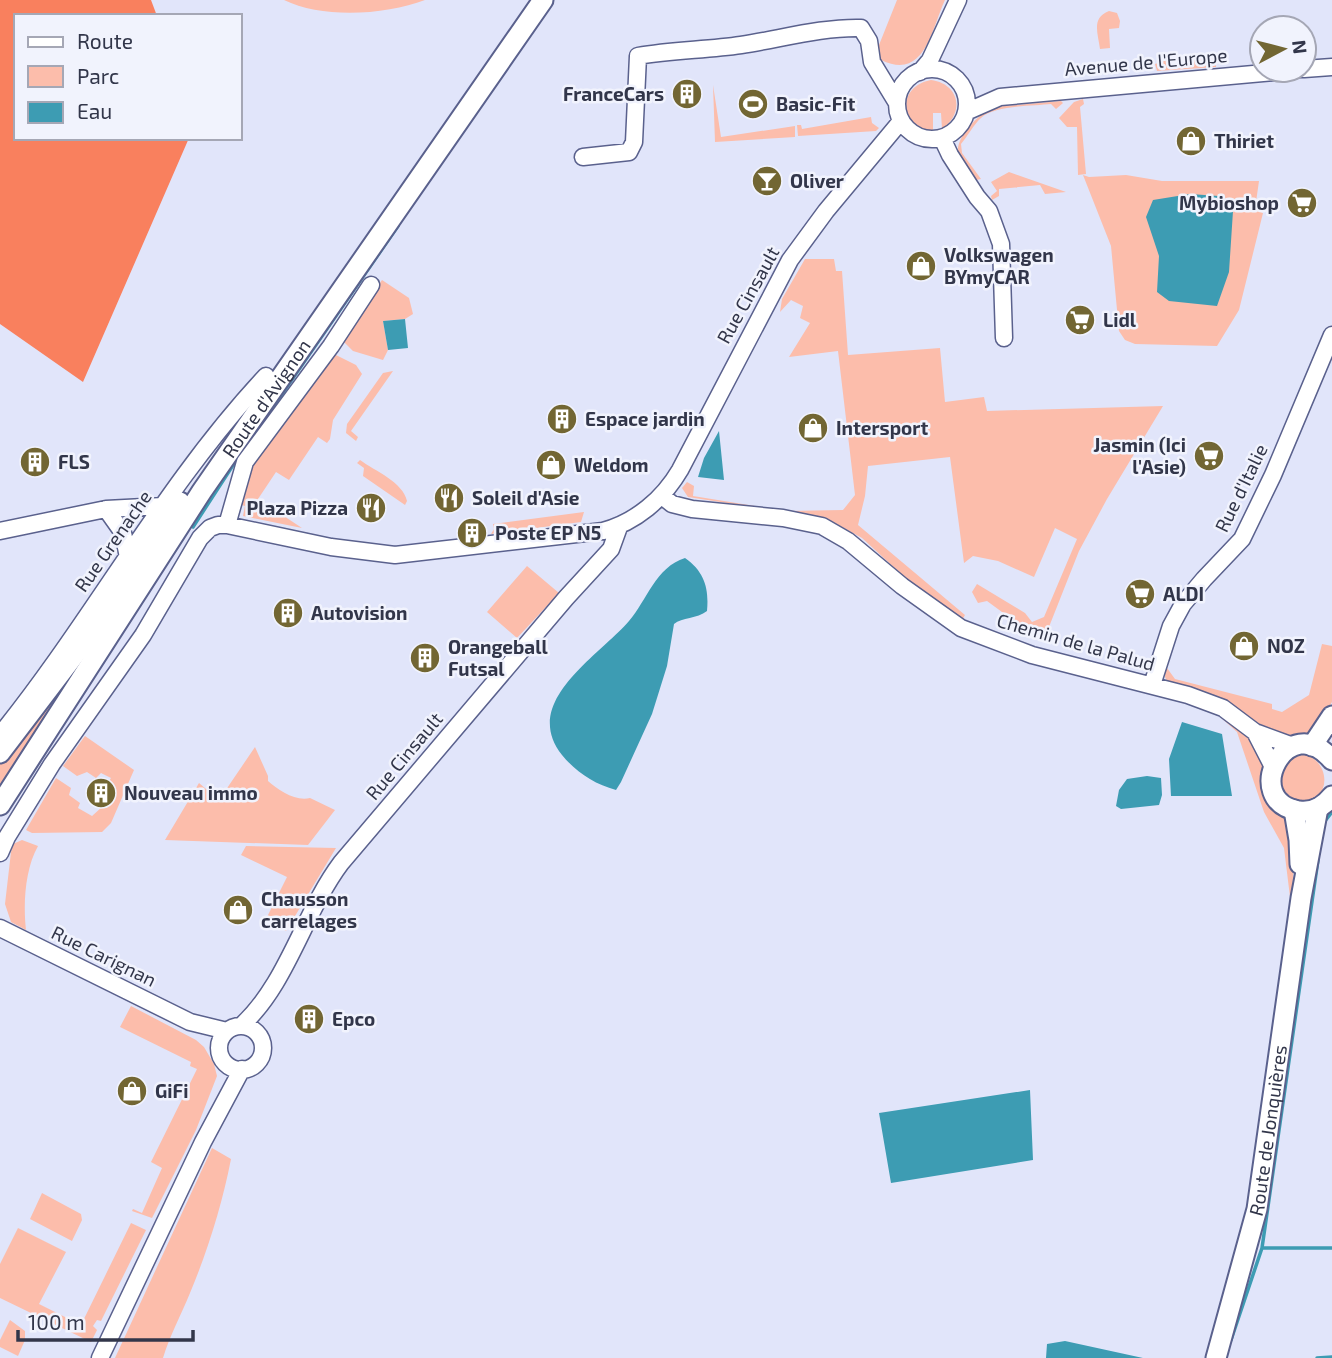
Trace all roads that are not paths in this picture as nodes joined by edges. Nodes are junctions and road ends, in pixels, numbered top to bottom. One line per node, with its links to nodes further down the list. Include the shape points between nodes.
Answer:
1 (527, 0): 19 (main road, Route d'Avignon)
2 (543, 0): 36 (main road, Route d'Avignon, via 202,491)
3 (958, 0): 4 (street)
4 (940, 42): 6 (street); 8 (street)
5 (872, 62): 8 (street, via 892,74); 11 (street); 15 (street, via 861,27 638,56 634,142 629,152)
6 (945, 72): 8 (street, via 931,70); 9 (street)
7 (1248, 74): 10 (street, Avenue de l'Europe)
8 (914, 76): 11 (street, via 901,90)
9 (963, 88): 10 (street, Avenue de l'Europe); 12 (street)
10 (1000, 97): 12 (street, Avenue de l'Europe)
11 (897, 103): 13 (street)
12 (966, 112): 14 (street, via 960,126)
13 (901, 121): 14 (street, via 921,138); 20 (street, Rue Cinsault, via 790,260)
14 (942, 138): 18 (street, via 989,211 1001,244)
15 (583, 156)
16 (371, 285): 23 (street, via 245,462)
17 (1332, 335): 27 (street, Rue d'Italie, via 1242,539 1183,604)
18 (1004, 338)
19 (266, 376): 21 (street, Rue Grenache); 32 (main road, Route d'Avignon, via 135,570)
20 (662, 496): 24 (street, Rue Cinsault); 27 (street, Chemin de la Palud, via 672,505 692,509 822,526 961,628 1032,655)
21 (163, 506): 22 (street); 26 (street, Rue Grenache)
22 (107, 509): 25 (street); 26 (street, via 123,533)
23 (227, 525): 24 (street, via 395,555); 38 (street, via 210,528 200,538 143,635 52,764)
24 (611, 528): 41 (street, Rue Cinsault, via 615,542 341,863 322,890)
25 (0, 531)
26 (128, 557): 30 (street, Rue Grenache)
27 (1152, 685): 29 (street, Chemin de la Palud, via 1223,708)
28 (1332, 716): 31 (main road)
29 (1255, 732): 31 (street, Chemin de la Palud); 34 (street, Chemin de la Palud)
30 (0, 735)
31 (1302, 746): 33 (main road, via 1322,750); 34 (main road, via 1284,751)
32 (0, 753)
33 (1332, 758)
34 (1273, 766): 37 (main road, via 1274,793)
35 (1325, 802): 37 (main road, Route de Jonquières, via 1304,812); 39 (main road, Route de Jonquières)
36 (0, 804)
37 (1294, 810): 39 (main road, Route de Jonquières)
38 (0, 853)
39 (1301, 898): 46 (main road, Route de Jonquières, via 1257,1209)
40 (0, 928): 42 (street, Rue Carignan, via 190,1022)
41 (270, 995): 42 (street, Rue Cinsault); 43 (street, Rue Cinsault)
42 (229, 1034): 43 (street, via 254,1031); 44 (street, via 222,1059)
43 (259, 1035): 44 (street, Rue Cinsault, via 261,1054 254,1065)
44 (235, 1067): 45 (street, via 225,1100)
45 (100, 1358)
46 (1216, 1358)

